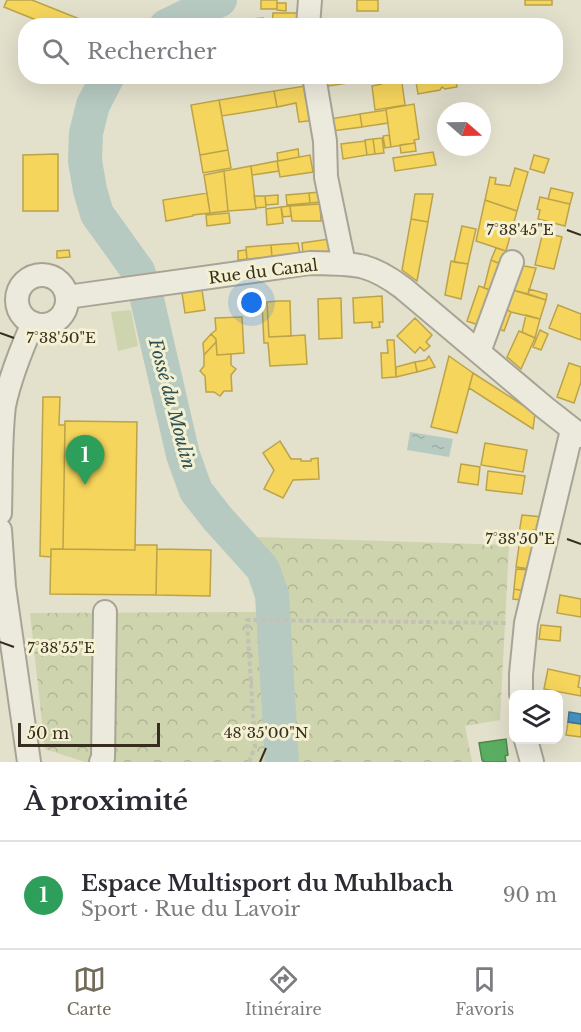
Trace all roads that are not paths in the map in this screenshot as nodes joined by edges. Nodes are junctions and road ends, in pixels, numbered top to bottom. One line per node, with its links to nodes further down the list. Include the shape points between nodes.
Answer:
1 (310, 0): 2 (street)
2 (309, 18)
3 (315, 84): 5 (street, via 325,141 326,177)
4 (512, 262): 9 (street)
5 (344, 264): 6 (street, Rue du Canal, via 310,264); 9 (street, Rue du Canal, via 365,266 390,278)
6 (67, 297): 7 (street, via 64,286 46,275 26,281); 8 (street, via 62,316 43,325)
7 (9, 298): 8 (street)
8 (33, 323): 11 (street, via 16,361 4,408)
9 (478, 352): 10 (street, Rue du Canal)
10 (577, 433): 14 (street, via 526,623)
11 (0, 513)
12 (0, 530): 16 (street, via 4,587)
13 (105, 612): 17 (street)
14 (521, 690)
15 (527, 744): 18 (street)
16 (30, 762)
17 (101, 762)
18 (531, 762)

